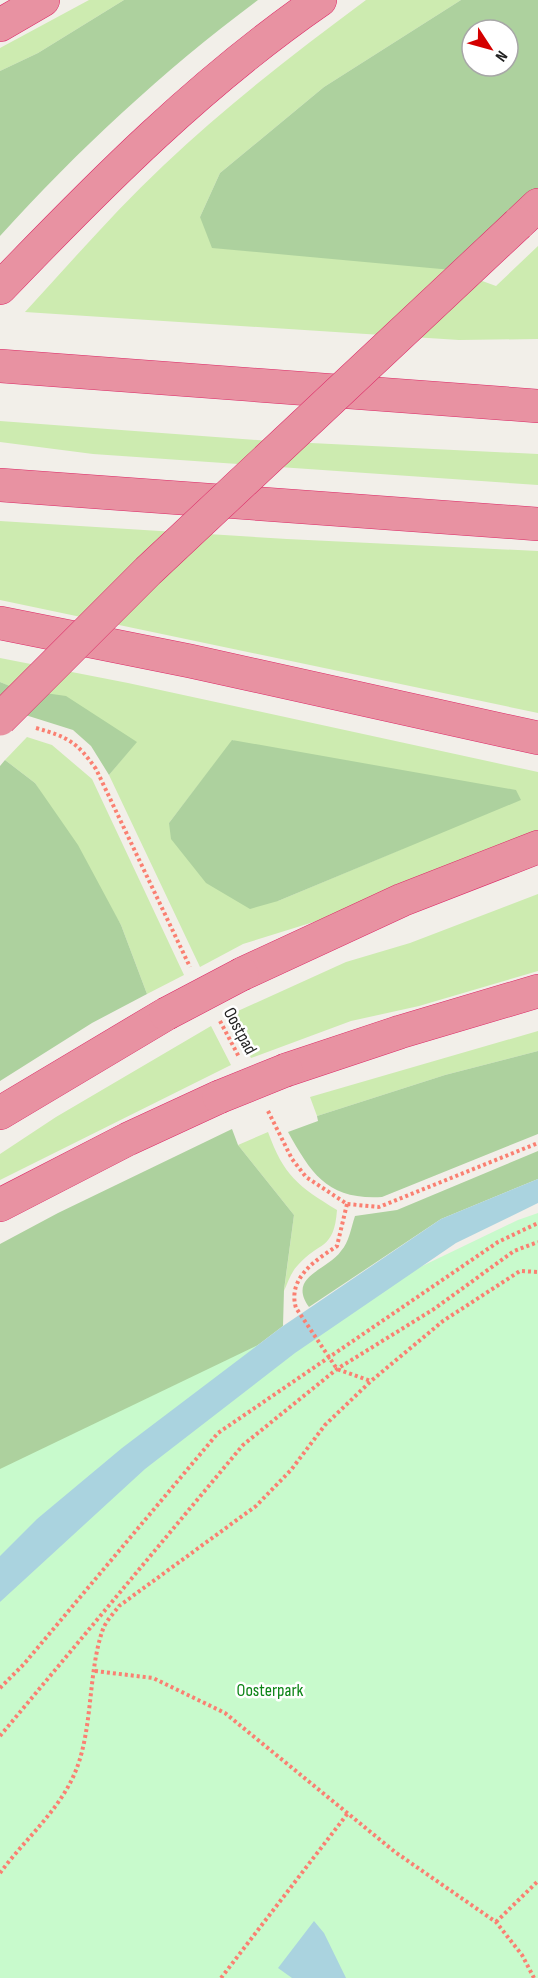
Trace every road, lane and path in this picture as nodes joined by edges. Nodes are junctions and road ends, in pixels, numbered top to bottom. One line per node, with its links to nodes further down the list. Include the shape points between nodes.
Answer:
1 (43, 0): 3 (highway)
2 (320, 0): 5 (highway, via 283,25 161,127)
3 (0, 25)
4 (528, 215): 11 (highway, bridge, via 148,571)
5 (0, 288)
6 (0, 366): 7 (highway)
7 (538, 406)
8 (0, 485): 9 (highway)
9 (538, 524)
10 (0, 623): 13 (highway)
11 (0, 719)
12 (33, 727): 15 (path, via 65,736 80,747 96,769)
13 (538, 738)
14 (538, 847): 20 (highway, bridge, via 402,900 242,974 166,1014)
15 (193, 971)
16 (538, 991): 23 (highway, bridge, via 286,1070 128,1139)
17 (215, 1012): 18 (path, Oostpad)
18 (242, 1062)
19 (267, 1110): 22 (path, via 306,1178)
20 (0, 1113)
21 (538, 1143): 22 (path, via 379,1207)
22 (347, 1204): 27 (path, via 337,1246 310,1264 297,1281 292,1297)
23 (0, 1205)
24 (538, 1223): 27 (path, via 498,1242)
25 (538, 1242): 28 (path, via 514,1251 434,1309)
26 (538, 1272): 29 (path, via 520,1272 497,1284 443,1321)
27 (329, 1357): 28 (path); 33 (path, via 219,1433)
28 (337, 1369): 29 (path); 30 (path, via 243,1445)
29 (370, 1381): 31 (path, via 325,1425 291,1470 255,1506)
30 (113, 1602): 31 (path); 34 (path)
31 (119, 1606): 32 (path, via 104,1628)
32 (95, 1671): 35 (path, via 153,1678 225,1713); 36 (path, via 77,1767 68,1789)
33 (0, 1688)
34 (0, 1736)
35 (348, 1813): 38 (path, via 395,1852); 39 (path)
36 (0, 1873)
37 (538, 1881): 38 (path)
38 (496, 1922): 40 (path)
39 (221, 1978)
40 (534, 1978)

